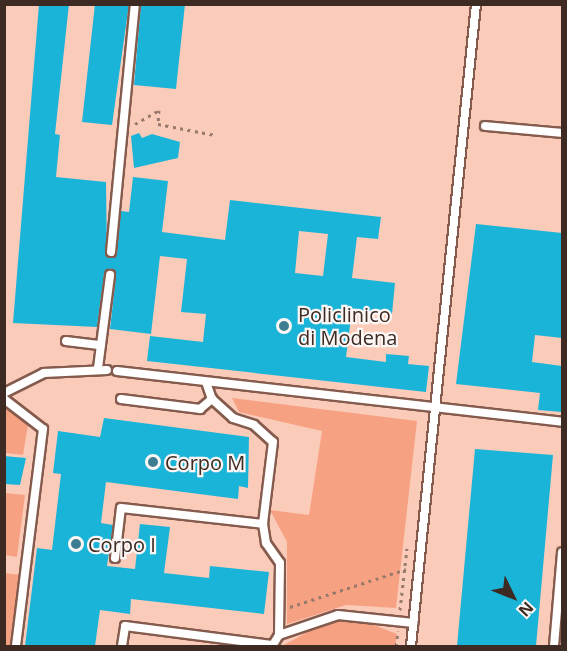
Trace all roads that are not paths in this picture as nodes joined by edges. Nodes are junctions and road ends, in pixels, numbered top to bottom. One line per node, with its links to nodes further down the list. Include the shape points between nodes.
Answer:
1 (135, 4): 5 (lane, via 126,130)
2 (476, 4): 17 (lane)
3 (485, 126): 4 (lane)
4 (562, 133)
5 (111, 252)
6 (110, 275): 8 (lane)
7 (66, 341): 8 (lane)
8 (101, 345): 9 (lane)
9 (98, 368): 10 (lane); 13 (lane, via 44,373)
10 (107, 369)
11 (117, 371): 12 (lane)
12 (206, 382): 16 (lane); 17 (lane)
13 (4, 393)
14 (4, 399): 25 (lane, via 43,429)
15 (121, 399): 16 (lane, via 200,409)
16 (212, 399): 19 (lane, via 273,442)
17 (437, 409): 18 (lane); 22 (lane)
18 (562, 422)
19 (263, 524): 21 (lane, via 121,508); 23 (lane, via 266,543 279,556)
20 (562, 552): 29 (lane)
21 (115, 558)
22 (414, 623): 23 (lane, via 338,615); 28 (lane)
23 (279, 635): 27 (lane)
24 (216, 642): 26 (lane, via 124,626); 27 (lane)
25 (16, 646)
26 (122, 646)
27 (272, 646)
28 (411, 646)
29 (554, 646)

